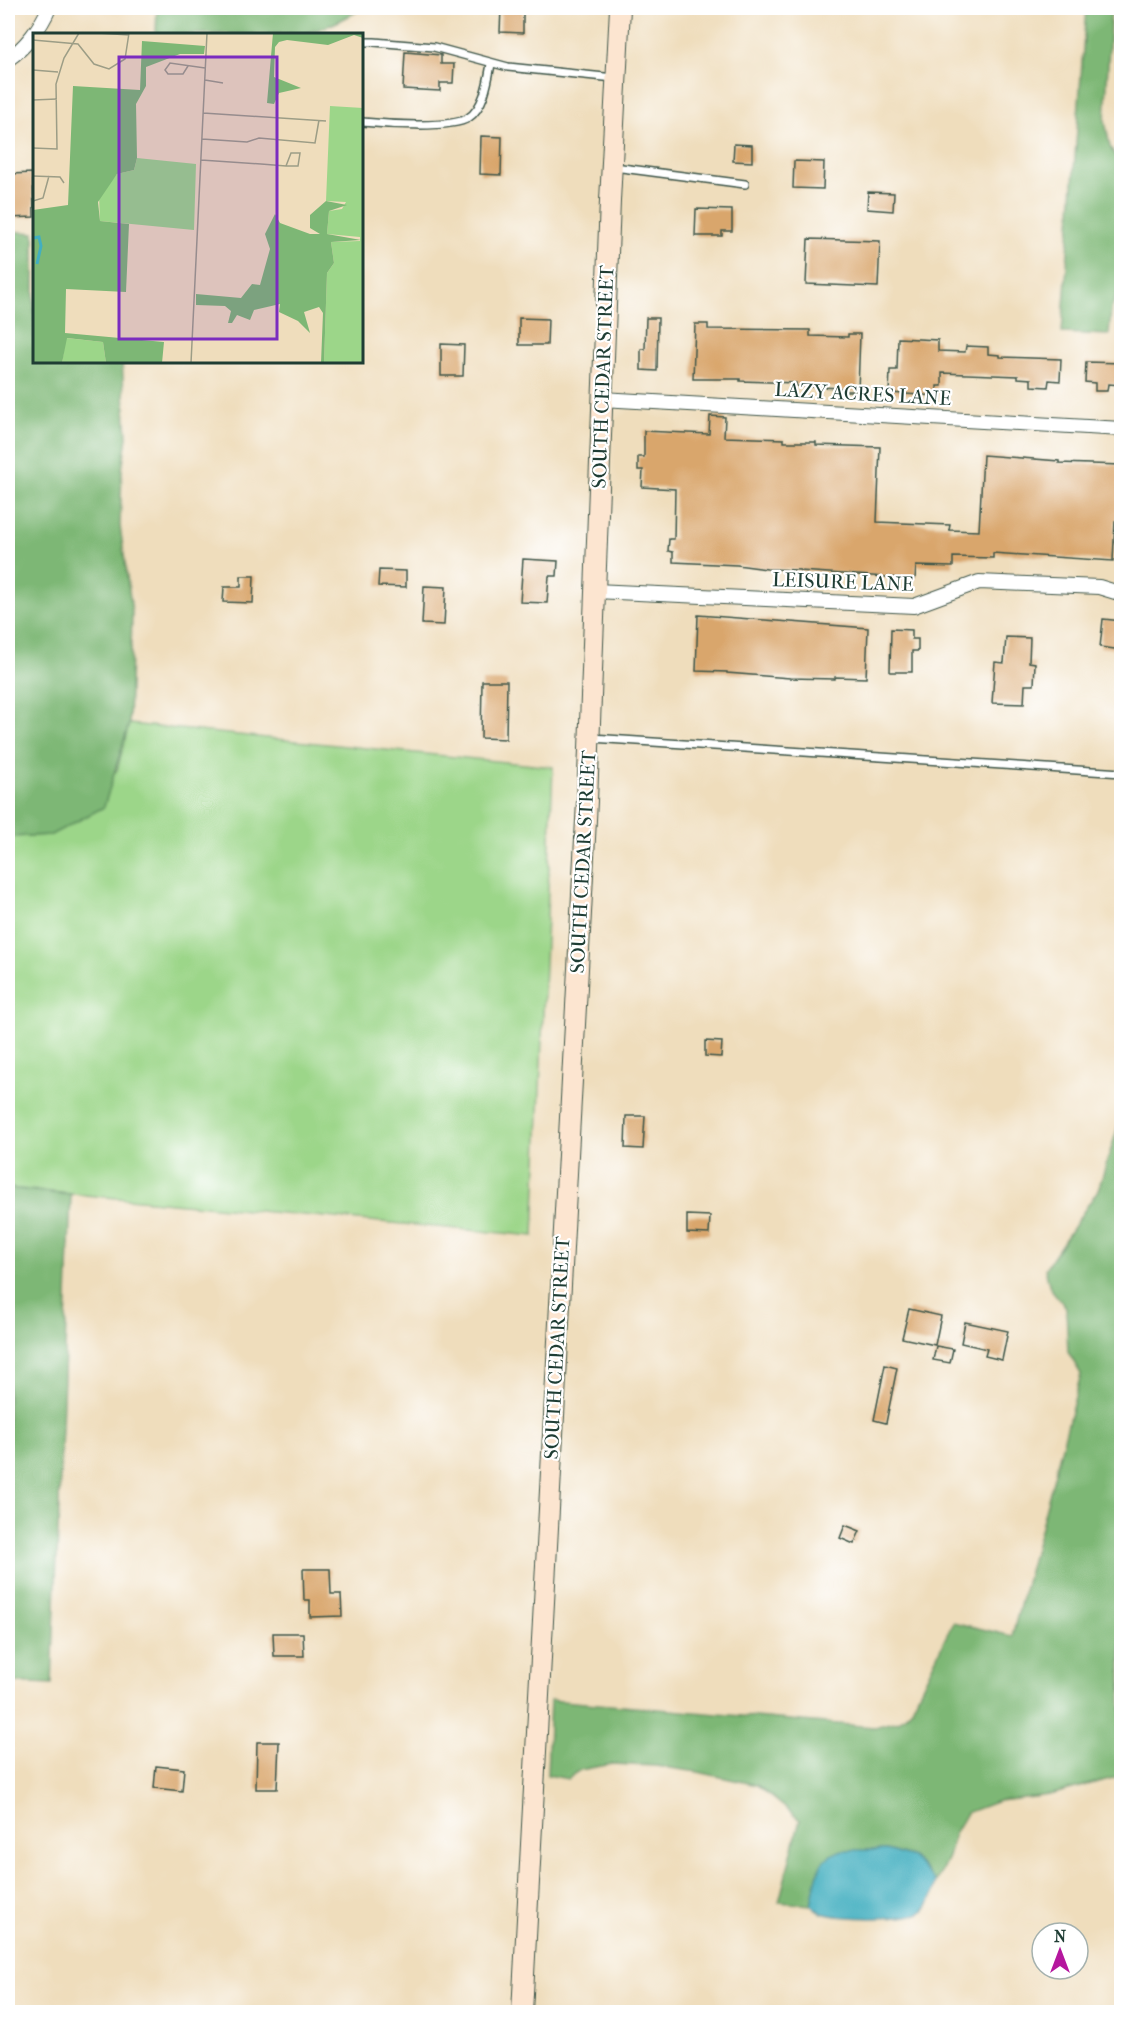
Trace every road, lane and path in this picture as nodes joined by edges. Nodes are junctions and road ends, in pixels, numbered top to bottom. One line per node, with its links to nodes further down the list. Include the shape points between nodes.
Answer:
1 (49, 8): 3 (street)
2 (620, 8): 8 (main road, SOUTH CEDAR STREET)
3 (33, 33)
4 (33, 33): 6 (street)
5 (363, 42): 7 (lane, via 434,47)
6 (8, 59)
7 (491, 64): 8 (lane); 9 (lane, via 483,97 468,119 415,124)
8 (616, 78): 10 (main road, SOUTH CEDAR STREET)
9 (363, 122)
10 (612, 166): 11 (lane); 12 (main road, SOUTH CEDAR STREET)
11 (746, 184)
12 (602, 399): 13 (street, LAZY ACRES LANE); 14 (main road, SOUTH CEDAR STREET)
13 (1122, 429)
14 (595, 591): 15 (street, LEISURE LANE, via 914,606 979,582 1099,587); 16 (main road, SOUTH CEDAR STREET)
15 (1122, 594)
16 (589, 738): 17 (lane); 18 (main road, SOUTH CEDAR STREET)
17 (1122, 773)
18 (522, 2013)

